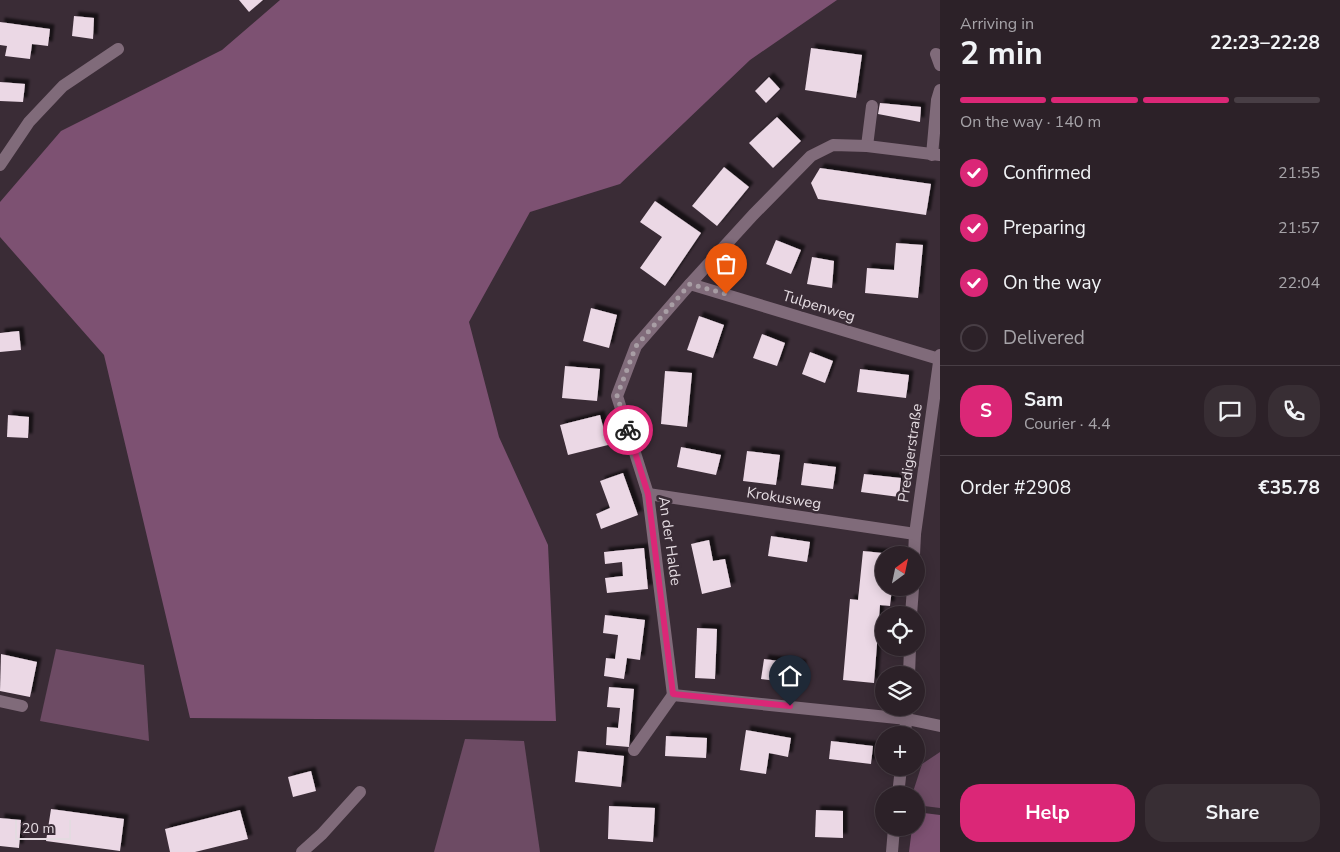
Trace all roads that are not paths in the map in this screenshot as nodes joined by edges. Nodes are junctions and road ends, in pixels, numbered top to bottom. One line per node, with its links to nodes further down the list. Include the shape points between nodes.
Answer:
1 (118, 49): 6 (street, via 63,86 29,122)
2 (940, 90): 5 (street)
3 (872, 106): 4 (street)
4 (867, 146): 5 (street, An der Halde); 7 (street, An der Halde, via 833,145 811,156)
5 (936, 155)
6 (0, 165)
7 (690, 284): 9 (street, Tulpenweg); 10 (street, An der Halde, via 636,346 617,396)
8 (940, 355): 9 (street, Predigerstraße)
9 (939, 359): 11 (street, Predigerstraße)
10 (648, 494): 11 (street, Krokusweg); 13 (street, An der Halde)
11 (915, 534): 12 (street, Predigerstraße)
12 (914, 546)
13 (673, 694): 16 (street); 19 (street)
14 (0, 702): 15 (street)
15 (22, 706)
16 (875, 710)
17 (915, 716): 18 (street)
18 (940, 726)
19 (634, 750)
20 (360, 792): 22 (street)
21 (893, 836): 23 (street)
22 (302, 852)
23 (892, 852)

